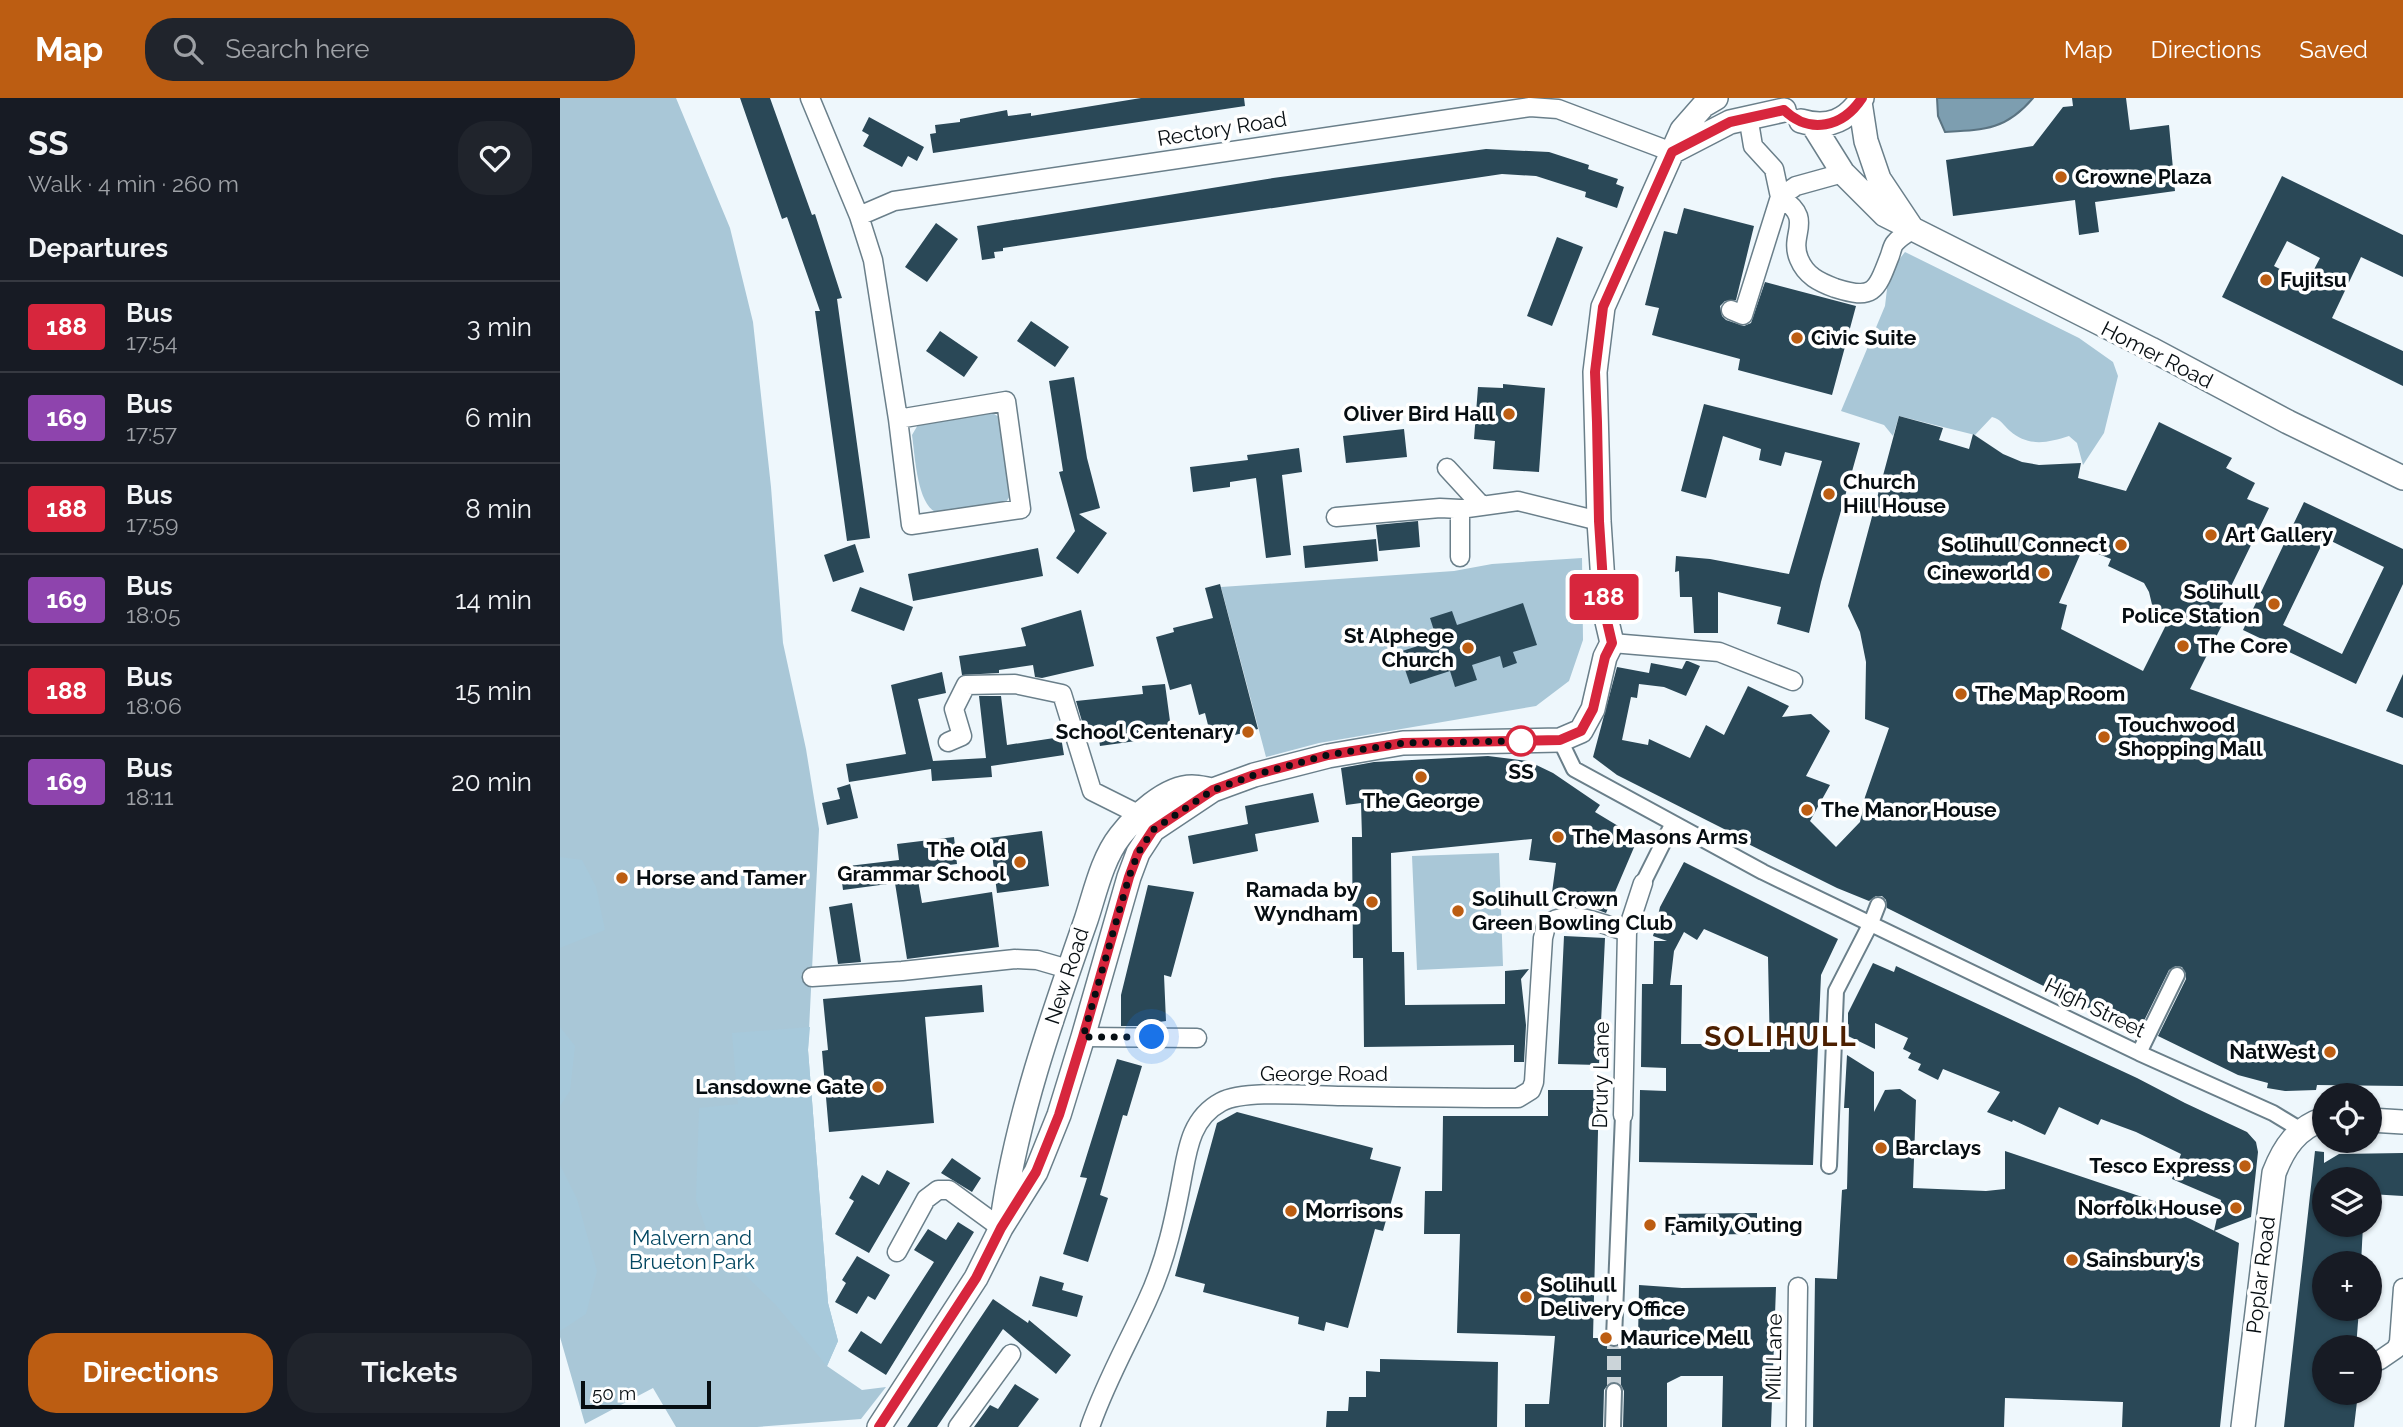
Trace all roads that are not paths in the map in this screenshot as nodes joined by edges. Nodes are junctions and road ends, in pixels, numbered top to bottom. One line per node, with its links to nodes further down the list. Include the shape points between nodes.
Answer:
1 (810, 98): 11 (street)
2 (1716, 98): 8 (street, via 1682,130)
3 (1861, 100): 7 (street, via 1844,119); 12 (street, Homer Road, via 1866,142 1879,179)
4 (1528, 102): 8 (street, Rectory Road); 11 (street, Rectory Road, via 894,201)
5 (1780, 104): 6 (street); 7 (street, via 1792,117)
6 (1748, 116): 8 (street); 10 (street, via 1753,146 1774,169)
7 (1813, 125): 9 (street, Homer Road)
8 (1672, 152): 20 (street, via 1603,307 1595,372)
9 (1843, 173): 10 (street, via 1796,186); 12 (street, Homer Road, via 1885,215)
10 (1780, 197): 12 (street, via 1800,217 1797,256 1805,270 1818,282 1850,292 1870,292 1879,285 1895,243); 13 (street, via 1743,315)
11 (859, 216): 14 (street, via 877,279)
12 (1912, 229): 16 (street, Homer Road)
13 (1731, 310)
14 (898, 419): 14 (street, via 908,528 1026,511 1006,399)
15 (1447, 468): 17 (street)
16 (2403, 478)
17 (1482, 506): 18 (street); 20 (street, via 1518,501)
18 (1460, 509): 19 (street); 21 (street)
19 (1336, 517)
20 (1599, 521): 22 (street, via 1605,613)
21 (1460, 557)
22 (1612, 643): 23 (street, via 1719,652); 24 (street, via 1593,709 1581,731)
23 (1793, 681)
24 (1560, 740): 26 (street, New Road, via 1403,743 1328,755); 29 (street, High Street, via 1574,769)
25 (948, 742): 27 (street, via 962,736 954,709 966,685 1016,684 1062,694 1092,791)
26 (1213, 790): 27 (street, New Road, via 1190,787 1158,798); 28 (street, New Road)
27 (1140, 815): 28 (street); 36 (street, New Road, via 1118,838 1106,860)
28 (1176, 815): 37 (street, New Road, via 1153,830 1138,853)
29 (1673, 823): 30 (street, Drury Lane); 32 (street, High Street)
30 (1643, 883): 33 (street, Drury Lane)
31 (1878, 905): 32 (street)
32 (1871, 923): 40 (street, High Street); 48 (street, via 1836,991)
33 (1627, 932): 41 (street, Drury Lane); 59 (street, George Road, via 1562,917 1546,926 1534,1082 1531,1090 1518,1098 1233,1097 1206,1112 1195,1126 1186,1154 1163,1261)
34 (2177, 975): 40 (street)
35 (812, 977): 36 (street, via 1015,959 1037,960)
36 (1065, 979): 37 (street); 46 (street, New Road)
37 (1094, 995): 38 (street, New Road)
38 (1083, 1037): 39 (street); 47 (street, New Road)
39 (1197, 1038)
40 (2139, 1053): 45 (street, High Street)
41 (1623, 1115): 53 (street, Drury Lane)
42 (2382, 1121): 43 (street)
43 (2403, 1122)
44 (2312, 1125): 45 (street)
45 (2301, 1130): 62 (street, Poplar Road, via 2274,1173)
46 (1016, 1143): 47 (street); 49 (street, New Road)
47 (1045, 1151): 49 (street, New Road)
48 (1829, 1166)
49 (1001, 1228): 50 (street, via 949,1190 938,1190 926,1199); 57 (street, New Road, via 976,1278)
50 (897, 1252)
51 (1798, 1287): 61 (street, Mill Lane)
52 (2403, 1289): 55 (street, via 2399,1342)
53 (1614, 1338)
54 (1012, 1354): 58 (street)
55 (2382, 1359)
56 (1614, 1391): 60 (street)
57 (879, 1427)
58 (958, 1427)
59 (1090, 1427)
60 (1613, 1427)
61 (1796, 1427)
62 (2243, 1427)

